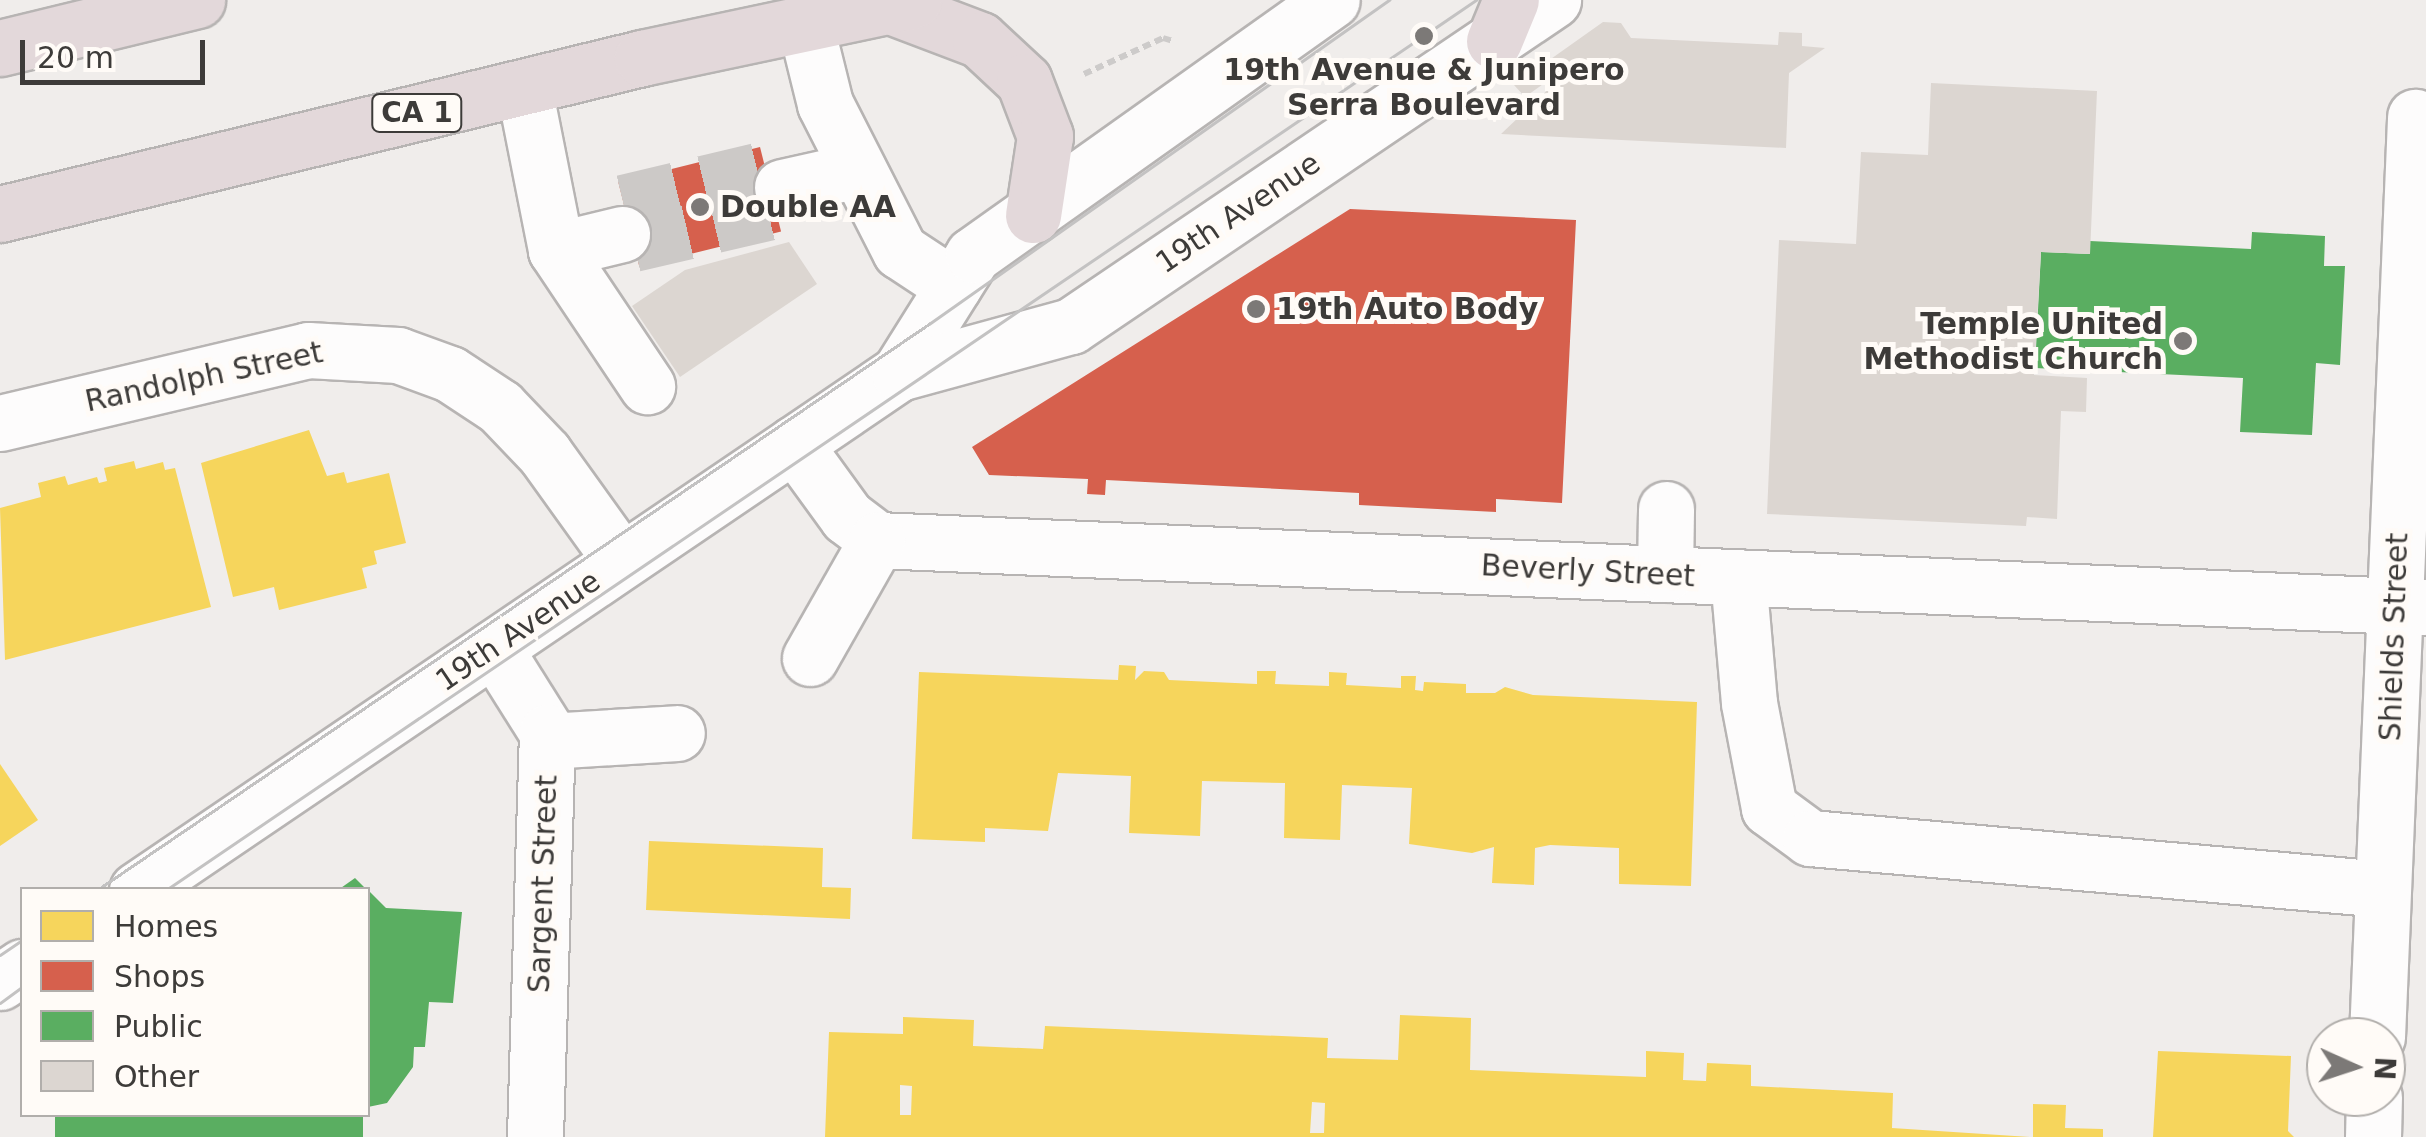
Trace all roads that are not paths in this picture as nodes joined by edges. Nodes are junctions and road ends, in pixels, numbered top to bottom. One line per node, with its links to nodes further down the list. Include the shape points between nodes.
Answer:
1 (198, 0): 7 (highway)
2 (1332, 0): 13 (street, 19th Avenue)
3 (1553, 0): 5 (street, 19th Avenue)
4 (901, 2): 6 (highway, CA 1); 13 (highway, via 980,40 1024,81 1045,136)
5 (1502, 20): 17 (street, 19th Avenue, via 1071,326)
6 (805, 23): 8 (highway, CA 1); 10 (street, via 825,104)
7 (0, 48)
8 (524, 88): 12 (highway, CA 1); 15 (street)
9 (2415, 117): 26 (street, Shields Street)
10 (858, 170): 11 (street); 16 (street, via 900,251)
11 (774, 189)
12 (0, 214)
13 (1034, 215): 16 (street, 19th Avenue, via 972,256)
14 (626, 227): 15 (street)
15 (556, 250): 18 (street)
16 (954, 286): 17 (street, 19th Avenue)
17 (899, 373): 20 (street, 19th Avenue)
18 (647, 386)
19 (0, 423): 23 (street, Randolph Street, via 308,350 398,355 450,374 524,428)
20 (794, 444): 22 (street, via 848,517); 23 (street, 19th Avenue)
21 (1666, 509): 24 (street)
22 (877, 540): 24 (street, Beverly Street); 28 (street)
23 (621, 560): 27 (street, 19th Avenue)
24 (1665, 574): 25 (street, Beverly Street)
25 (1738, 578): 26 (street, Beverly Street); 32 (street, via 1749,703 1769,808 1810,838)
26 (2410, 606): 32 (street, Shields Street)
27 (494, 648): 30 (street, Sargent Street, via 546,720); 31 (street, 19th Avenue)
28 (810, 658)
29 (677, 734): 30 (street)
30 (548, 741): 34 (street, Sargent Street)
31 (140, 887)
32 (2383, 889): 33 (street, Shields Street)
33 (2378, 1017)
34 (534, 1137)

